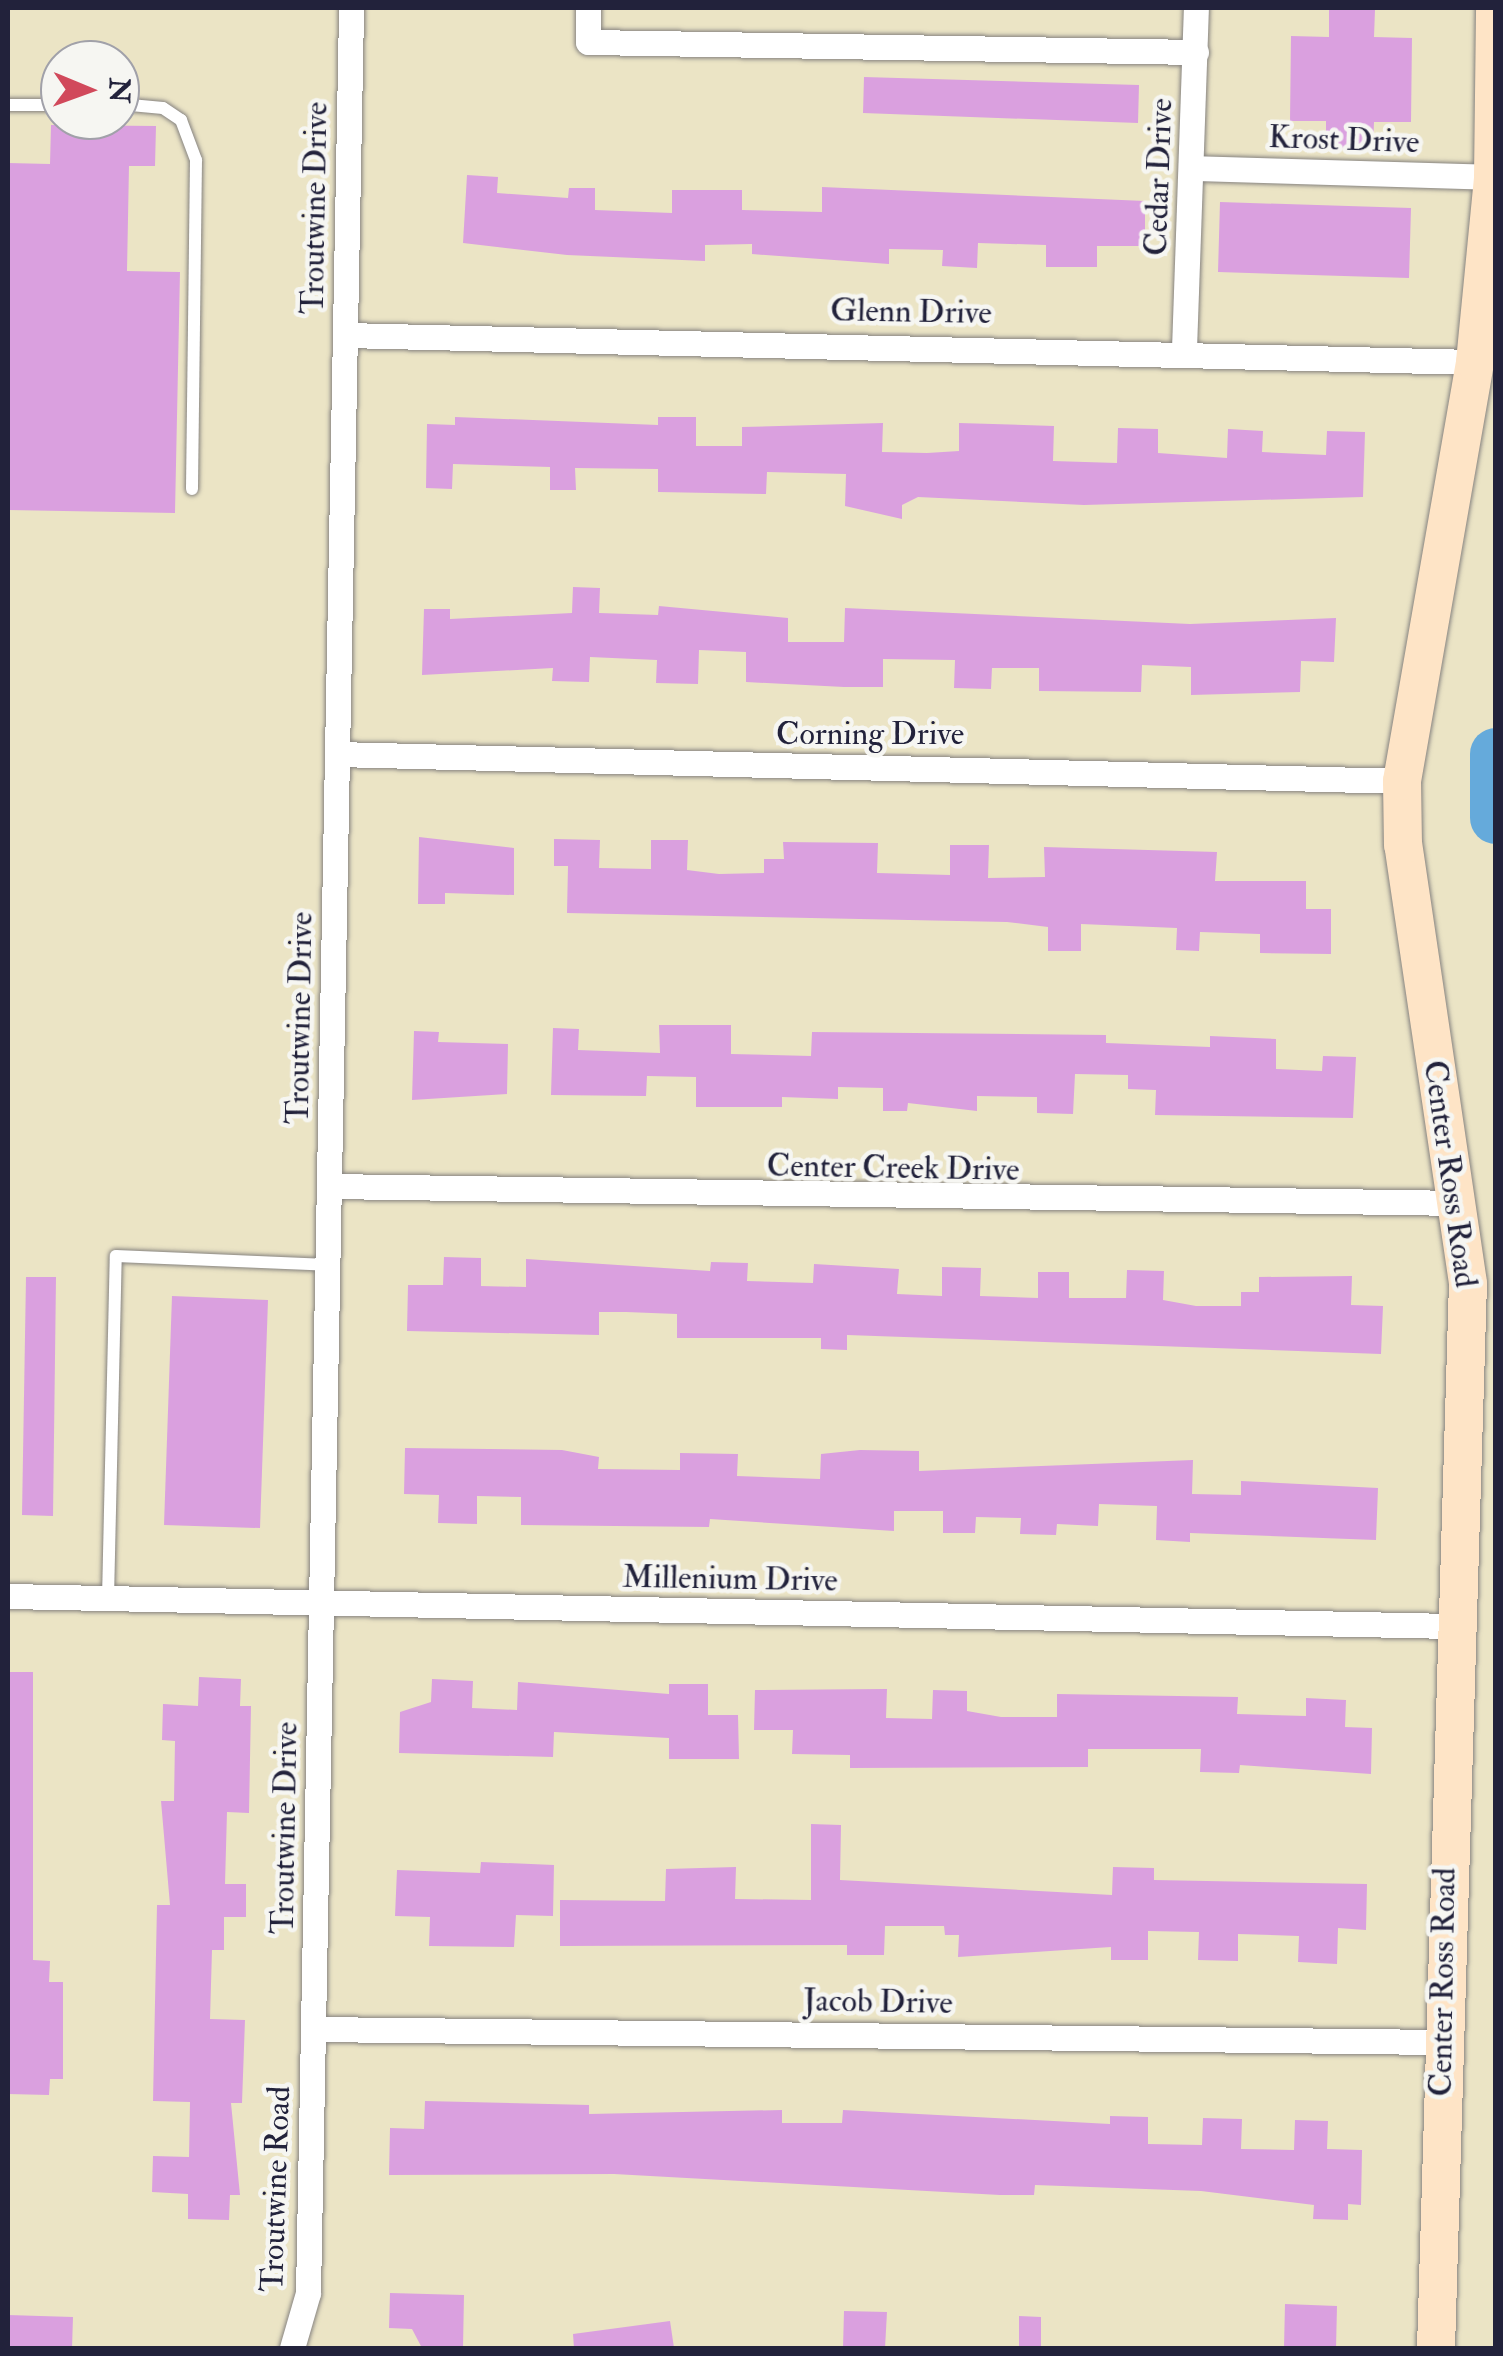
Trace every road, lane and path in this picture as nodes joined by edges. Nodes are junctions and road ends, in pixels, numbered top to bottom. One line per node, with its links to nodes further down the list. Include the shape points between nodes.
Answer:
1 (351, 8): 11 (street, Troutwine Drive)
2 (588, 8): 5 (street, via 588,42)
3 (1196, 8): 5 (street, Cedar Drive)
4 (1495, 8): 10 (street, Center Ross Road)
5 (1196, 52): 9 (street, Cedar Drive)
6 (8, 105): 7 (lane)
7 (40, 105)
8 (140, 106): 14 (lane, via 163,108 181,120 196,160)
9 (1192, 168): 10 (street, Krost Drive); 12 (street, Cedar Drive)
10 (1493, 177): 13 (street, Center Ross Road)
11 (345, 335): 12 (street, Glenn Drive); 15 (street, Troutwine Drive)
12 (1184, 349): 13 (street, Glenn Drive)
13 (1475, 362): 16 (street, Center Ross Road)
14 (192, 489)
15 (337, 754): 16 (street, Corning Drive); 17 (street, Troutwine Drive)
16 (1402, 780): 18 (street, Center Ross Road, via 1403,845)
17 (329, 1186): 18 (street, Center Creek Drive); 19 (street, Troutwine Drive)
18 (1456, 1203): 23 (street, Center Ross Road, via 1468,1283)
19 (328, 1265): 21 (lane, via 116,1256); 22 (street, Troutwine Drive)
20 (8, 1596): 21 (street, Millenium Drive)
21 (108, 1598): 22 (street, Millenium Drive)
22 (322, 1602): 23 (street, Millenium Drive); 24 (street, Troutwine Drive)
23 (1452, 1626): 25 (street, Center Ross Road)
24 (314, 2029): 25 (street, Jacob Drive); 26 (street, Troutwine Road, via 308,2293)
25 (1441, 2042): 27 (street, Center Ross Road)
26 (292, 2348)
27 (1436, 2348)

